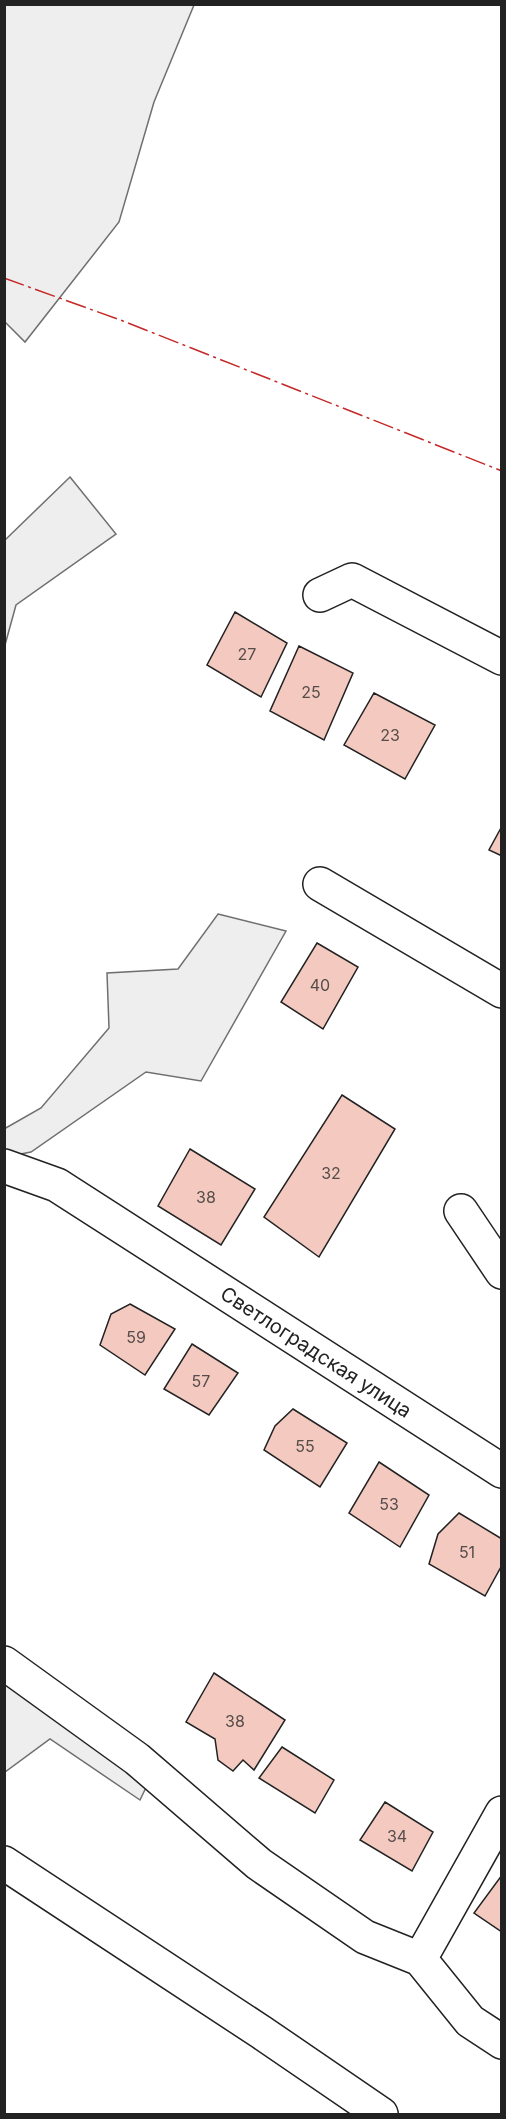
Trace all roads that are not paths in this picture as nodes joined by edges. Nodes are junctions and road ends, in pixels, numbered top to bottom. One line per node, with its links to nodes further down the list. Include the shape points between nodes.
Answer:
1 (320, 595): 2 (street, via 352,580)
2 (501, 658)
3 (320, 884): 4 (street)
4 (501, 991)
5 (4, 1166): 8 (street, Светлоградская улица, via 57,1185)
6 (461, 1211): 7 (street)
7 (501, 1272)
8 (501, 1471)
9 (4, 1663): 12 (street, via 136,1759 259,1864 365,1937)
10 (501, 1813): 12 (street)
11 (4, 1863): 14 (street)
12 (420, 1959): 13 (street, via 470,2021)
13 (501, 2042)
14 (381, 2115)

